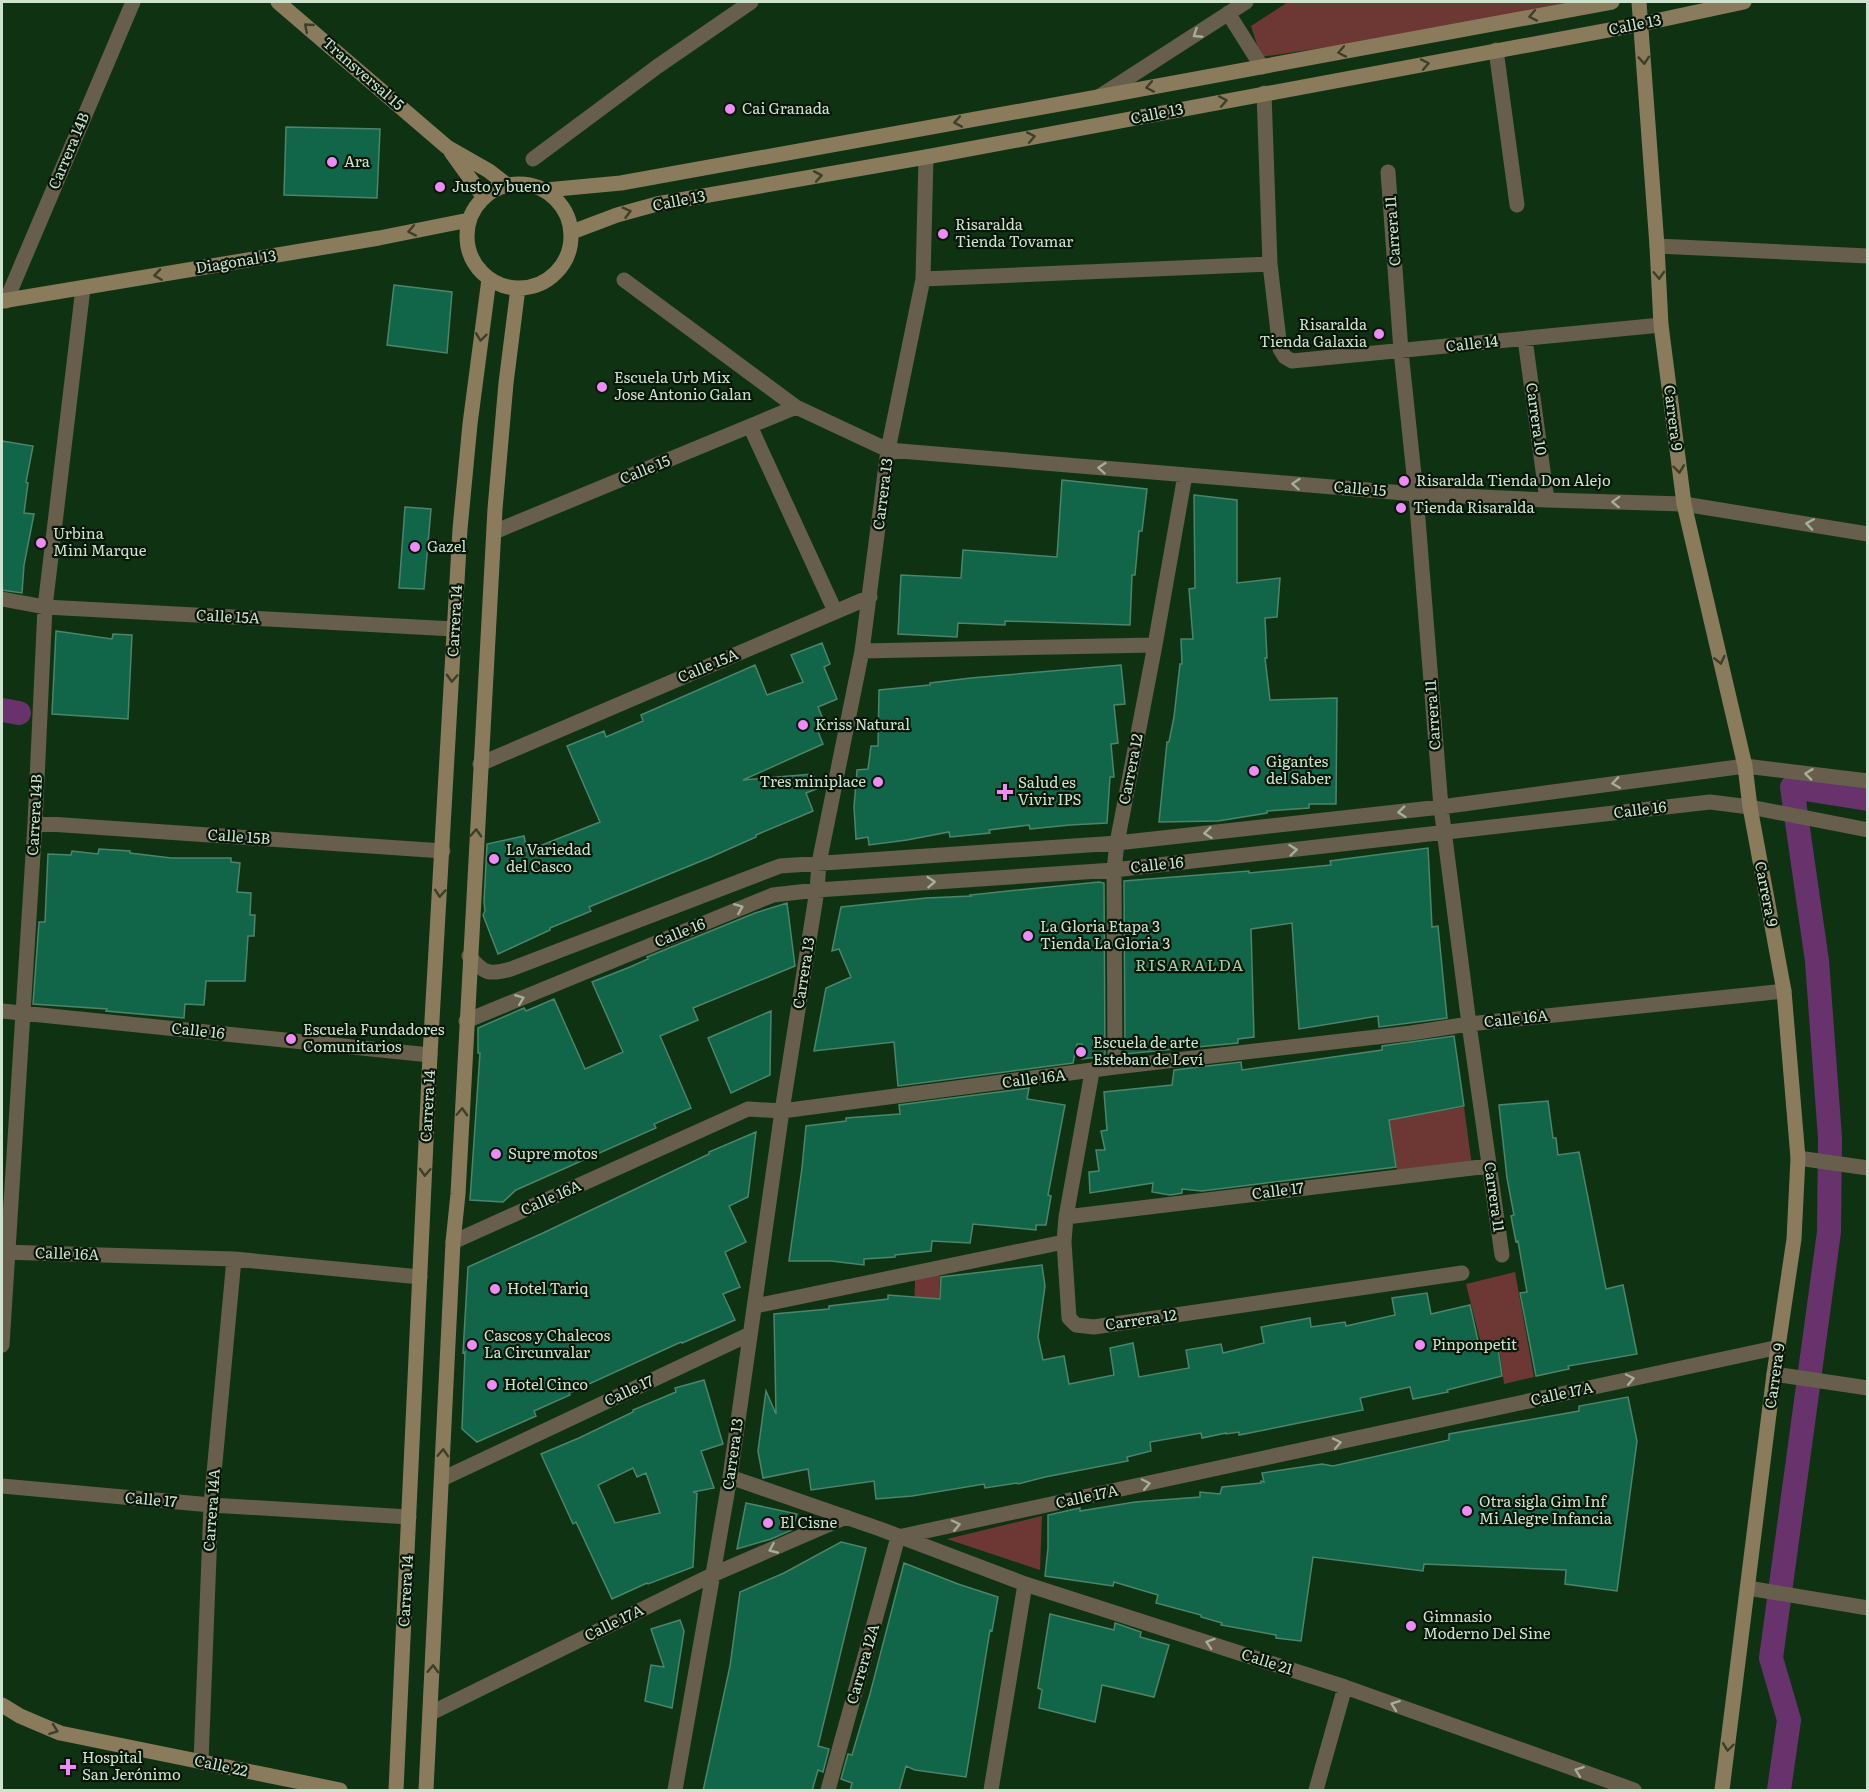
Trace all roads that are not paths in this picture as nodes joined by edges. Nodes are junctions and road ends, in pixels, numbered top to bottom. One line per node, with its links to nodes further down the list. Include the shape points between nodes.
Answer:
1 (133, 2): 32 (street, Carrera 14B)
2 (278, 2): 14 (main road, Transversal 15, one-way to 2)
3 (751, 2): 16 (street)
4 (1246, 2): 8 (street)
5 (1612, 2): 11 (main road, Calle 13, one-way to 11)
6 (1639, 2): 9 (main road, Carrera 9)
7 (1744, 2): 9 (main road, Calle 13)
8 (1228, 13): 11 (street); 13 (street, one-way to 13)
9 (1641, 24): 10 (main road, Calle 13); 24 (main road, Carrera 9, one-way to 24)
10 (1496, 50): 12 (main road, Calle 13, one-way to 10); 21 (street)
11 (1262, 67): 13 (main road, Calle 13, one-way to 13)
12 (1264, 93): 15 (main road, Calle 13, one-way to 12); 26 (street)
13 (1098, 97): 19 (main road, Calle 13, one-way to 19, via 621,183)
14 (447, 147): 18 (main road, Transversal 15); 20 (main road, Transversal 15)
15 (926, 157): 23 (main road, Calle 13, one-way to 15, via 657,204); 28 (street, Carrera 13)
16 (533, 159)
17 (1389, 172): 35 (street, Carrera 11)
18 (507, 185): 19 (main road, via 520,183); 20 (main road)
19 (546, 190): 23 (main road, via 567,212)
20 (484, 198): 22 (main road)
21 (1517, 205)
22 (469, 220): 27 (main road, via 469,253); 30 (main road, Diagonal 13, one-way to 30)
23 (572, 232): 31 (main road, via 571,248 557,273 532,287)
24 (1657, 246): 25 (street); 33 (main road, Carrera 9, one-way to 33)
25 (1868, 256)
26 (1270, 264): 28 (street); 35 (street, Calle 14, via 1280,349 1285,357 1292,361)
27 (489, 279): 31 (main road); 49 (main road, Carrera 14, one-way to 49, via 469,436)
28 (923, 279): 38 (street, Carrera 13)
29 (624, 280): 36 (street)
30 (83, 288): 32 (main road, Diagonal 13); 47 (street, Carrera 14B)
31 (518, 288): 43 (main road, Carrera 14)
32 (4, 301)
33 (1661, 325): 34 (street, Calle 14); 42 (main road, Carrera 9, one-way to 42)
34 (1525, 339): 35 (street, Calle 14); 41 (street, Carrera 10)
35 (1401, 351): 40 (street, Carrera 11)
36 (796, 407): 37 (street, Calle 15); 38 (street)
37 (750, 426): 43 (street, Calle 15); 48 (street)
38 (888, 450): 39 (street, Calle 15, one-way to 38); 45 (street, Carrera 13)
39 (1185, 475): 40 (street, Calle 15, one-way to 39); 50 (street, Carrera 12)
40 (1416, 494): 41 (street, Calle 15); 55 (street, Carrera 11)
41 (1547, 500): 42 (street, Calle 15, one-way to 41)
42 (1684, 504): 44 (street, Calle 15, one-way to 42); 53 (main road, Carrera 9, one-way to 53)
43 (494, 532): 52 (main road, Carrera 14)
44 (1868, 534)
45 (870, 597): 48 (street, Calle 15A); 51 (street, Carrera 13)
46 (2, 599): 47 (street, Calle 15A)
47 (45, 607): 49 (street, Calle 15A); 57 (street, Carrera 14B)
48 (835, 611): 52 (street, Calle 15A)
49 (454, 629): 61 (main road, Carrera 14, one-way to 61)
50 (1155, 645): 51 (street); 60 (street, Carrera 12)
51 (862, 651): 62 (street, Carrera 13)
52 (480, 764): 65 (main road, Carrera 14, one-way to 52)
53 (1744, 766): 54 (street, Calle 16, one-way to 53); 55 (street, Calle 16, one-way to 55); 56 (main road, Carrera 9)
54 (1868, 781)
55 (1441, 807): 59 (street, Carrera 11); 60 (street, Calle 16, one-way to 60)
56 (1750, 807): 58 (street, Calle 16); 59 (street, Calle 16, via 1710,802); 66 (main road, Carrera 9)
57 (35, 823): 61 (street, Calle 15B); 68 (street, Carrera 14B)
58 (1868, 830)
59 (1443, 833): 63 (street, Calle 16, one-way to 59); 70 (street, Carrera 11)
60 (1117, 843): 62 (street, Calle 16); 63 (street, Carrera 12)
61 (443, 851): 71 (main road, Carrera 14, one-way to 71)
62 (819, 864): 64 (street, Carrera 13); 65 (street, Calle 16, via 780,866 511,969 487,971)
63 (1114, 870): 64 (street, Calle 16, one-way to 63); 72 (street, Carrera 12)
64 (817, 890): 69 (street, Calle 16, one-way to 64, via 773,895); 74 (street, Carrera 13)
65 (470, 956): 69 (main road, Carrera 14)
66 (1784, 991): 70 (street, Calle 16A); 75 (main road, Carrera 9)
67 (2, 1011): 68 (street, Calle 16)
68 (22, 1013): 71 (street, Calle 16); 81 (street, Carrera 14B)
69 (466, 1021): 79 (main road, Carrera 14, one-way to 69)
70 (1469, 1024): 72 (street, Calle 16A); 76 (street, Carrera 11)
71 (430, 1055): 85 (main road, Carrera 14, one-way to 85)
72 (1115, 1067): 73 (street, Calle 16A)
73 (1092, 1072): 74 (street, Calle 16A); 78 (street, Carrera 12)
74 (782, 1111): 79 (street, Calle 16A, via 748,1109); 86 (street, Carrera 13)
75 (1798, 1158): 77 (street); 89 (main road, Carrera 9, via 1794,1239)
76 (1490, 1166): 78 (street, Calle 17); 82 (street, Carrera 11)
77 (1868, 1168)
78 (1066, 1216): 80 (street, Carrera 12)
79 (453, 1242): 93 (main road, Carrera 14, one-way to 79)
80 (1064, 1242): 84 (street, Carrera 12, via 1069,1318 1076,1325 1094,1327); 86 (street)
81 (4, 1252): 83 (street, Calle 16A); 88 (street, Carrera 14B)
82 (1502, 1256)
83 (234, 1259): 85 (street, Calle 16A); 95 (street, Carrera 14A)
84 (1462, 1273)
85 (420, 1277): 96 (main road, Carrera 14)
86 (755, 1306): 87 (street, Carrera 13)
87 (750, 1334): 92 (street, Carrera 13); 93 (street, Calle 17)
88 (2, 1345)
89 (1779, 1347): 90 (main road, Carrera 9); 98 (street, Calle 17A, one-way to 89)
90 (1774, 1374): 91 (street); 101 (main road, Carrera 9)
91 (1868, 1388)
92 (730, 1477): 97 (street); 99 (street, Carrera 13)
93 (442, 1479): 105 (main road, Carrera 14, one-way to 93)
94 (2, 1486): 95 (street, Calle 17)
95 (211, 1505): 96 (street, Calle 17); 106 (street, Carrera 14A)
96 (409, 1517): 108 (main road, Carrera 14)
97 (846, 1517): 98 (street); 99 (street, Calle 17A, one-way to 99)
98 (898, 1537): 100 (street, Calle 21); 111 (street, Carrera 12A)
99 (712, 1575): 105 (street, Calle 17A); 110 (street, Carrera 13)
100 (1025, 1584): 103 (street, Calle 21, one-way to 100); 112 (street)
101 (1748, 1588): 102 (street); 115 (main road, Carrera 9, one-way to 115)
102 (1868, 1608)
103 (1346, 1687): 113 (street); 114 (street, Calle 21, one-way to 103)
104 (2, 1705): 106 (main road, Calle 22, one-way to 106, via 60,1733)
105 (431, 1713): 109 (main road, Carrera 14)
106 (201, 1762): 107 (main road, Calle 22)
107 (340, 1791)
108 (396, 1791)
109 (426, 1791)
110 (675, 1791)
111 (828, 1791)
112 (991, 1791)
113 (1316, 1791)
114 (1634, 1791)
115 (1722, 1791)

